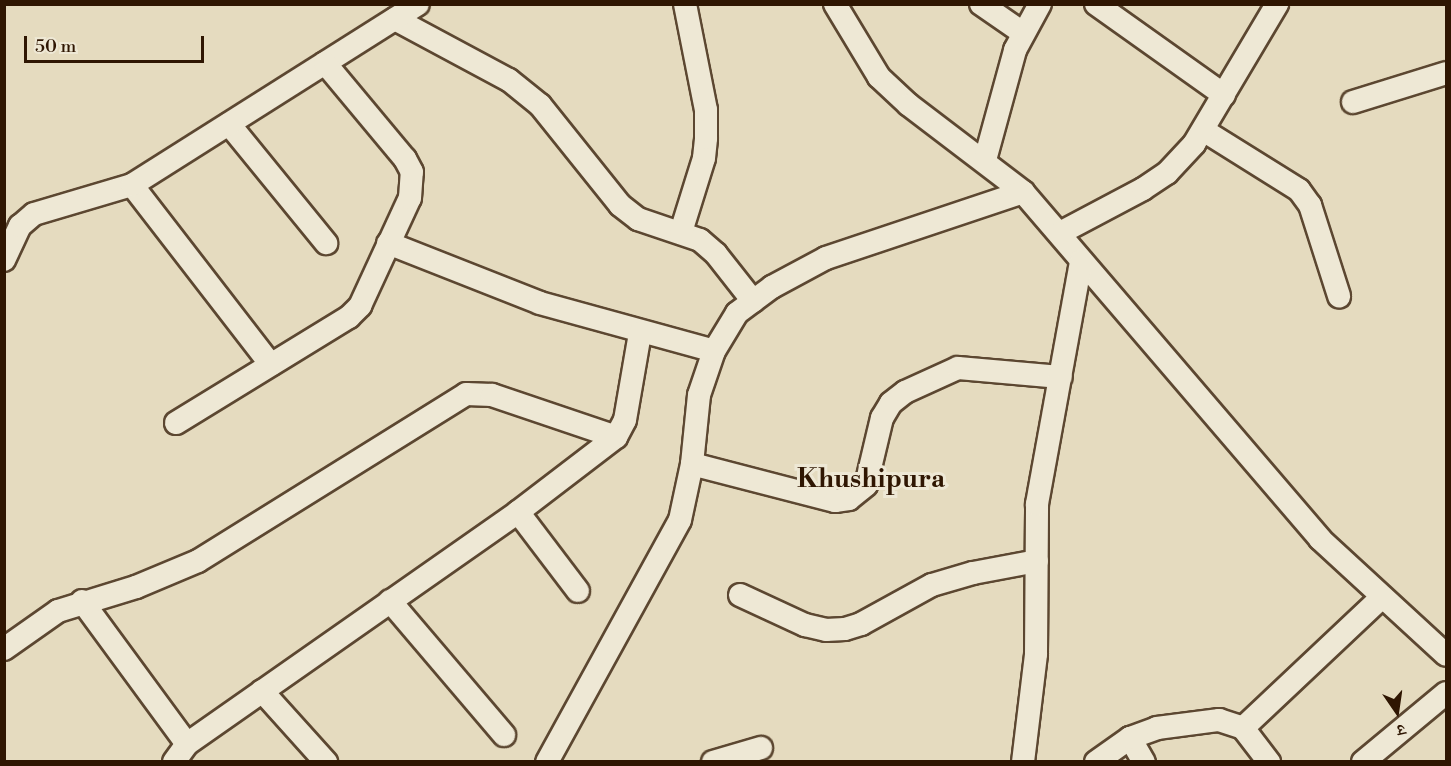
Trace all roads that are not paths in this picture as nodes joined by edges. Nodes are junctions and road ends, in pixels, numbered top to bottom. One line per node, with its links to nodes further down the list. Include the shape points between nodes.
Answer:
1 (418, 4): 8 (street)
2 (685, 4): 19 (street, via 706,110 706,138 704,158)
3 (835, 4): 16 (street, via 879,77 909,105)
4 (981, 4): 9 (street)
5 (1040, 4): 9 (street)
6 (1096, 4): 12 (street)
7 (1277, 4): 12 (street)
8 (394, 19): 10 (street); 19 (street, via 509,80 540,105 620,205 638,219)
9 (1023, 33): 16 (street)
10 (325, 63): 14 (street); 22 (street, via 412,172 410,198)
11 (1446, 73): 13 (street)
12 (1224, 95): 15 (street)
13 (1353, 102)
14 (229, 124): 17 (street); 21 (street)
15 (1203, 130): 20 (street, via 1167,173); 25 (street, via 1299,190 1310,205)
16 (985, 160): 18 (street)
17 (132, 185): 23 (street, via 34,214 20,226); 29 (street)
18 (1023, 192): 20 (street); 26 (street, via 826,258)
19 (681, 232): 26 (street, via 717,254)
20 (1060, 233): 24 (street)
21 (326, 243)
22 (388, 243): 27 (street, via 540,303); 29 (street, via 360,306)
23 (4, 260)
24 (1081, 261): 30 (street); 38 (street, via 1320,539)
25 (1338, 296)
26 (753, 301): 28 (street, via 737,313)
27 (640, 333): 28 (street); 32 (street, via 625,420)
28 (714, 351): 33 (street, via 699,395)
29 (271, 364): 31 (street)
30 (1060, 377): 33 (street, via 958,368 905,392 891,403 882,418 866,485 849,499 835,501); 35 (street, via 1037,504)
31 (176, 423)
32 (616, 437): 34 (street); 39 (street, via 492,395 466,394 198,561 136,587)
33 (692, 464): 51 (street, via 680,520)
34 (518, 512): 36 (street); 40 (street)
35 (1037, 561): 37 (street, via 932,585 845,629 805,625); 53 (street, via 1036,654)
36 (578, 591)
37 (740, 595)
38 (1382, 597): 42 (street); 45 (street)
39 (82, 601): 41 (street, via 58,611); 49 (street)
40 (390, 601): 43 (street); 46 (street)
41 (4, 649)
42 (1446, 655)
43 (262, 691): 49 (street); 50 (street)
44 (1446, 693): 57 (street)
45 (1243, 728): 47 (street, via 1219,720 1157,728); 56 (street)
46 (504, 735)
47 (1130, 738): 54 (street); 55 (street)
48 (761, 748): 52 (street)
49 (181, 753)
50 (327, 762)
51 (547, 762)
52 (713, 762)
53 (1023, 762)
54 (1096, 762)
55 (1144, 762)
56 (1269, 762)
57 (1363, 762)

